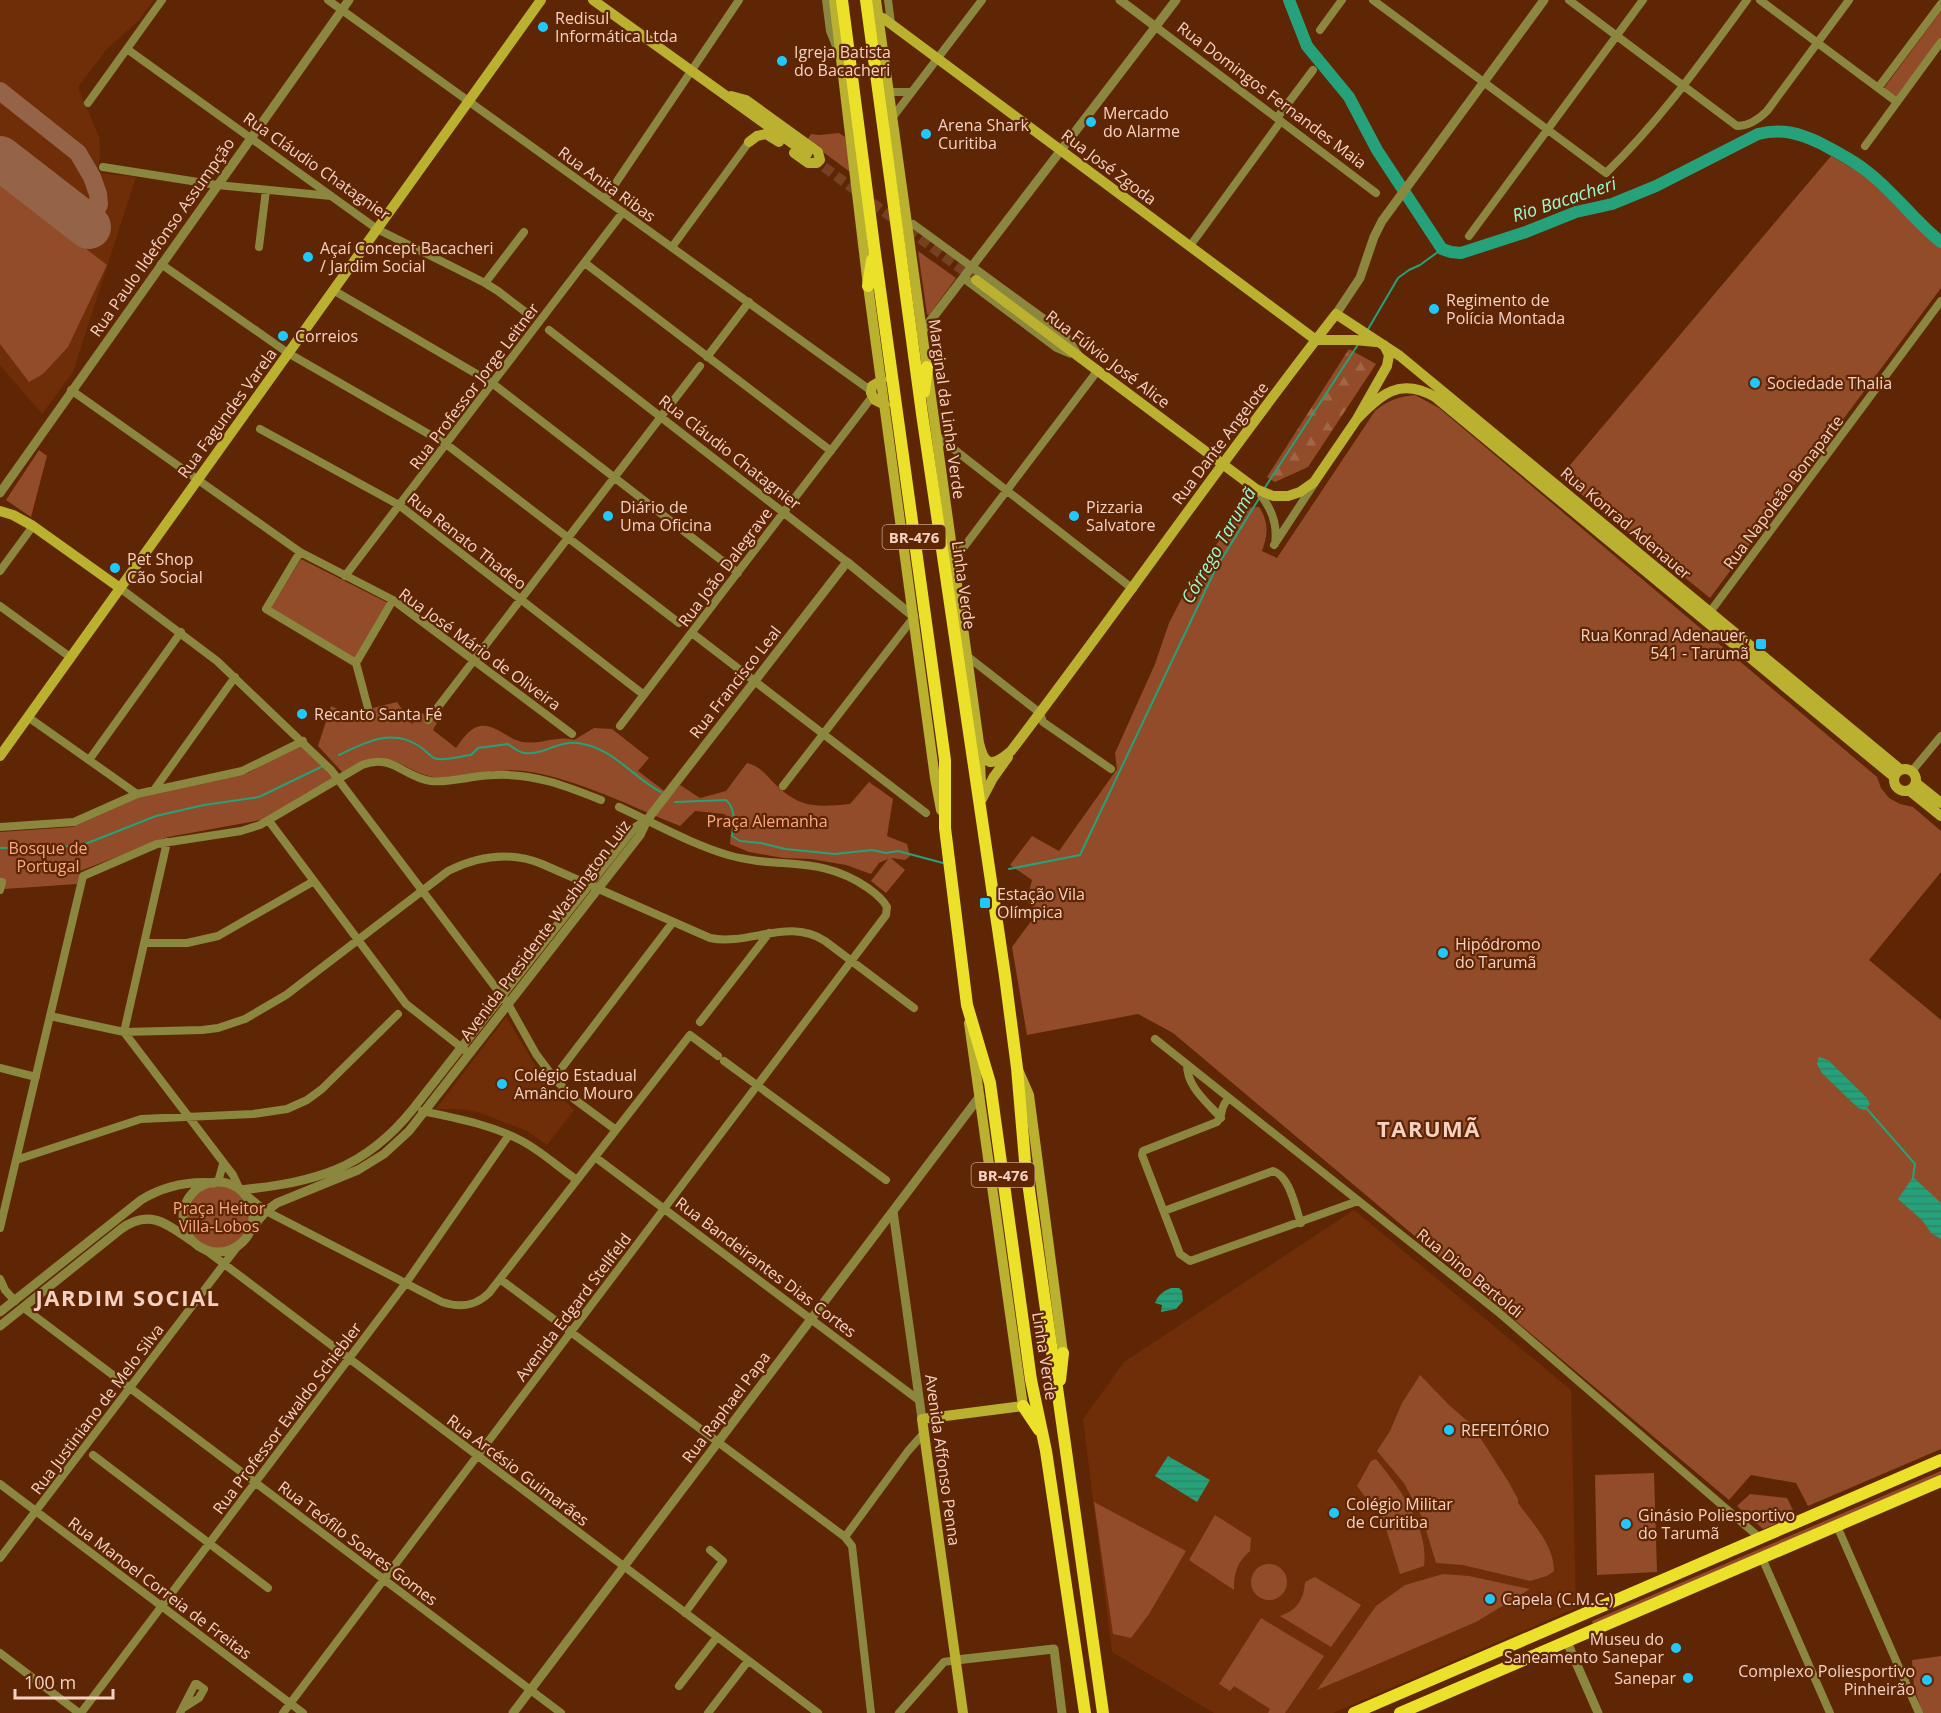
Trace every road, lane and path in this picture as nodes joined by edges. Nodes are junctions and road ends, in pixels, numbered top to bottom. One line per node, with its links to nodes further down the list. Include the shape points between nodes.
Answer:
1 (162, 0): 32 (street)
2 (328, 0): 25 (street, Rua Anita Ribas)
3 (349, 0): 25 (street, Rua Paulo Ildefonso Assumpção)
4 (541, 0): 43 (main road, Rua Fagundes Varela)
5 (593, 0): 35 (main road)
6 (739, 0): 35 (street)
7 (826, 0): 34 (street, via 830,31)
8 (834, 0): 34 (main road)
9 (842, 0): 65 (highway, Linha Verde / BR-476)
10 (866, 0): 97 (highway, Linha Verde / BR-476)
11 (876, 0): 40 (main road, Marginal da Linha Verde)
12 (888, 0): 26 (street)
13 (982, 0): 33 (street)
14 (1120, 0): 27 (street, Rua Domingos Fernandes Maia)
15 (1176, 0): 27 (street)
16 (1342, 0): 28 (street)
17 (1373, 0): 37 (street)
18 (1544, 0): 37 (street, Rua Dante Angelote)
19 (1569, 0): 29 (street)
20 (1643, 0): 29 (street)
21 (1747, 0): 38 (street)
22 (1760, 0): 31 (street)
23 (1849, 0): 31 (street)
24 (1941, 4): 39 (street)
25 (342, 10): 43 (street, Rua Anita Ribas); 49 (street, Rua Paulo Ildefonso Assumpção)
26 (887, 20): 33 (main road, Rua José Zgoda)
27 (1156, 27): 47 (street, Rua Domingos Fernandes Maia); 52 (street)
28 (1320, 30)
29 (1617, 36): 38 (street); 48 (street)
30 (1941, 42): 44 (street)
31 (1818, 43): 38 (street, via 1767,111 1753,122 1737,126); 39 (street)
32 (128, 48): 45 (street); 49 (street, Rua Cláudio Chatagnier)
33 (938, 58): 41 (street); 52 (main road, Rua José Zgoda)
34 (842, 59): 75 (main road)
35 (692, 70): 42 (main road); 59 (street)
36 (1313, 70): 47 (street)
37 (1483, 82): 48 (street); 80 (street, Rua Dante Angelote, via 1395,202 1378,229 1356,287)
38 (1684, 86): 48 (street, via 1606,173)
39 (1878, 88): 44 (street)
40 (889, 92): 41 (street); 46 (main road, Marginal da Linha Verde)
41 (911, 92): 46 (street)
42 (728, 96): 50 (main road, via 753,123 754,134); 50 (main road, via 746,100 818,152 819,160 808,163 766,134); 53 (main road)
43 (468, 101): 59 (street, Rua Anita Ribas); 62 (main road, Rua Fagundes Varela)
44 (1897, 102): 51 (street)
45 (88, 103)
46 (892, 118): 82 (main road, Marginal da Linha Verde)
47 (1279, 119): 57 (street, Rua Domingos Fernandes Maia); 66 (street)
48 (1547, 130): 64 (street)
49 (251, 138): 55 (street, Rua Paulo Ildefonso Assumpção); 58 (street, Rua Cláudio Chatagnier)
50 (749, 142): 68 (street)
51 (1865, 146)
52 (1061, 150): 66 (main road, Rua José Zgoda); 71 (street)
53 (807, 154)
54 (103, 167): 55 (street)
55 (218, 185): 56 (street); 70 (street, Rua Paulo Ildefonso Assumpção)
56 (266, 190): 58 (street); 67 (street)
57 (1376, 193)
58 (333, 197): 62 (street, Rua Cláudio Chatagnier)
59 (605, 199): 60 (street, Rua Anita Ribas)
60 (623, 212): 68 (street, Rua Anita Ribas); 69 (street, Rua Professor Jorge Leitner)
61 (913, 224): 71 (street)
62 (377, 229): 74 (street, Rua Cláudio Chatagnier); 76 (main road, Rua Fagundes Varela)
63 (524, 232): 74 (street)
64 (1469, 236)
65 (874, 246): 75 (highway); 174 (highway, Linha Verde / BR-476, via 945,760)
66 (1190, 246): 84 (main road, Rua José Zgoda)
67 (259, 247)
68 (672, 247): 77 (street, Rua Anita Ribas)
69 (585, 262): 88 (street); 93 (street, Rua Professor Jorge Leitner)
70 (161, 264): 86 (street); 94 (street, Rua Paulo Ildefonso Assumpção)
71 (972, 267): 72 (street); 87 (street, via 1064,334)
72 (964, 278): 82 (street); 87 (street, via 1056,347)
73 (976, 280): 87 (main road, Rua Fúlvio José Alice)
74 (485, 283): 79 (street, Rua Cláudio Chatagnier)
75 (868, 286): 92 (main road)
76 (333, 290): 86 (main road, Rua Fagundes Varela); 93 (street)
77 (749, 302): 88 (street); 95 (street, Rua Anita Ribas)
78 (1941, 302): 129 (street, Rua Napoleão Bonaparte)
79 (528, 314)
80 (1336, 314): 83 (main road); 84 (main road, Rua Dante Angelote)
81 (549, 330): 98 (street, Rua Cláudio Chatagnier)
82 (921, 333): 90 (main road, Marginal da Linha Verde)
83 (1358, 335): 84 (main road); 85 (main road, Rua Konrad Adenauer)
84 (1316, 340): 104 (main road, Rua Dante Angelote)
85 (1383, 344): 99 (main road, via 1389,355 1387,366); 129 (main road, Rua Konrad Adenauer)
86 (288, 352): 102 (street); 107 (main road, Rua Fagundes Varela)
87 (1078, 356): 91 (main road, Rua Fúlvio José Alice)
88 (707, 357): 103 (street)
89 (700, 366): 98 (street)
90 (927, 367): 97 (highway); 101 (main road, Marginal da Linha Verde)
91 (1098, 370): 104 (main road, Rua Fúlvio José Alice); 108 (street)
92 (882, 380): 95 (main road, via 875,383); 96 (main road)
93 (492, 383): 102 (street, Rua Professor Jorge Leitner); 106 (street)
94 (71, 390): 107 (street, Rua José Mário de Oliveira); 109 (street, Rua Paulo Ildefonso Assumpção)
95 (871, 393): 96 (main road); 103 (street, Rua João Dalegrave)
96 (885, 405): 124 (main road)
97 (922, 414): 172 (highway, Linha Verde / BR-476)
98 (661, 417): 106 (street); 113 (street, Rua Cláudio Chatagnier)
99 (1357, 419): 105 (main road); 158 (main road, Rua Konrad Adenauer, via 1390,391 1416,388 1435,397)
100 (261, 429): 111 (street, Rua Renato Thadeo)
101 (937, 436): 108 (street); 117 (main road, Marginal da Linha Verde)
102 (446, 444): 111 (street, Rua Professor Jorge Leitner); 115 (street)
103 (831, 451): 113 (street, Rua João Dalegrave)
104 (1222, 463): 110 (main road, Rua Fúlvio José Alice); 123 (main road, Rua Dante Angelote)
105 (1320, 476): 110 (main road, via 1294,494); 110 (street, via 1274,545 1274,520)
106 (614, 477): 115 (street); 120 (street)
107 (198, 480): 116 (street, Rua José Mário de Oliveira); 122 (main road, Rua Fagundes Varela)
108 (1007, 491): 117 (street); 123 (street)
109 (0, 493)
110 (1265, 497)
111 (399, 505): 121 (street, Rua Professor Jorge Leitner); 127 (street, Rua Renato Thadeo)
112 (0, 511): 114 (main road)
113 (783, 513): 118 (street, Rua Cláudio Chatagnier); 120 (street, Rua João Dalegrave)
114 (33, 526): 119 (street); 122 (main road)
115 (568, 538): 127 (street); 131 (street)
116 (300, 552): 121 (street, Rua José Mário de Oliveira); 139 (street, via 266,609)
117 (954, 560): 136 (main road, Marginal da Linha Verde)
118 (847, 562): 125 (street, Rua Cláudio Chatagnier); 141 (street, Rua Francisco Leal)
119 (0, 571)
120 (738, 573): 135 (street, Rua João Dalegrave)
121 (345, 576): 126 (street, Rua José Mário de Oliveira)
122 (120, 588): 132 (street); 137 (main road, Rua Fagundes Varela)
123 (1132, 589): 144 (main road, Rua Dante Angelote)
124 (910, 596): 125 (street); 130 (main road)
125 (892, 598): 130 (street, Rua Cláudio Chatagnier)
126 (393, 600): 138 (street, Rua José Mário de Oliveira); 139 (street)
127 (521, 600): 138 (street); 142 (street, Rua Renato Thadeo)
128 (0, 606): 137 (street)
129 (1710, 612): 158 (main road, Rua Konrad Adenauer)
130 (914, 617): 133 (street); 134 (main road)
131 (679, 623)
132 (181, 632): 140 (street); 156 (street)
133 (902, 632): 134 (street); 149 (street)
134 (916, 632): 174 (main road)
135 (692, 633): 141 (street); 142 (street, Rua João Dalegrave)
136 (967, 656): 144 (street); 153 (main road, Marginal da Linha Verde)
137 (70, 657): 145 (main road, Rua Fagundes Varela)
138 (474, 661): 146 (street); 148 (street, Rua José Mário de Oliveira)
139 (356, 663): 143 (street)
140 (235, 677): 151 (street); 162 (street)
141 (754, 681): 149 (street); 170 (street, Rua Francisco Leal)
142 (644, 695): 147 (street, Rua João Dalegrave)
143 (368, 708)
144 (1040, 713): 154 (main road, Rua Dante Angelote); 157 (street, via 1043,722)
145 (28, 717): 152 (main road, Rua Fagundes Varela); 156 (street)
146 (428, 720)
147 (620, 726)
148 (572, 734)
149 (823, 734): 160 (street); 168 (street)
150 (1941, 736): 158 (street)
151 (303, 741): 159 (street); 162 (street, via 242,771)
152 (4, 742): 155 (main road, Rua Fagundes Varela)
153 (979, 743): 154 (main road, via 982,756 990,763); 164 (main road, Marginal da Linha Verde)
154 (1011, 751): 164 (main road, Rua Dante Angelote)
155 (0, 756)
156 (89, 760): 163 (street)
157 (1111, 769)
158 (1902, 773): 161 (main road, via 1915,776); 161 (main road, via 1894,784 1897,789 1903,792)
159 (340, 779): 165 (street, via 362,765 381,762 431,781 492,775 533,777); 171 (street); 179 (street)
160 (783, 786)
161 (1913, 787): 166 (main road); 169 (main road)
162 (154, 790): 163 (street)
163 (137, 794): 173 (street, via 74,822)
164 (982, 799): 172 (main road, Marginal da Linha Verde)
165 (601, 800)
166 (1941, 803)
167 (619, 807): 170 (street)
168 (926, 813)
169 (1941, 816)
170 (647, 820): 178 (street, Avenida Presidente Washington Luiz, via 633,829); 185 (street, Avenida Edgard Stellfeld, via 731,856 813,865 844,873 887,907 884,918)
171 (269, 821): 175 (street, via 241,831); 176 (street)
172 (982, 822): 199 (highway, Linha Verde / BR-476)
173 (0, 827)
174 (945, 828): 188 (highway, Linha Verde / BR-476)
175 (167, 842): 184 (street); 191 (street, via 83,876)
176 (314, 880): 183 (street); 184 (street, via 218,936 188,943)
177 (1, 882): 180 (street)
178 (593, 887): 179 (street, via 533,860 503,856 462,865); 181 (street); 186 (street, Avenida Presidente Washington Luiz); 187 (street, Avenida Presidente Washington Luiz)
179 (423, 889): 183 (street); 186 (street)
180 (0, 890)
181 (673, 922): 182 (street, via 718,940); 201 (street)
182 (769, 933): 185 (street, via 810,932); 192 (street)
183 (358, 940): 193 (street, via 275,1003 238,1021 201,1030); 195 (street, via 411,1009)
184 (145, 943): 193 (street)
185 (852, 961): 189 (street); 202 (street, Avenida Edgard Stellfeld)
186 (502, 995): 187 (street); 195 (street, Avenida Presidente Washington Luiz)
187 (508, 1004): 196 (street, Avenida Presidente Washington Luiz); 201 (street)
188 (967, 1005): 203 (main road, Linha Verde); 248 (highway, Linha Verde / BR-476, via 990,1083 1029,1370)
189 (914, 1008)
190 (398, 1014): 207 (street, via 322,1089 297,1105 266,1113)
191 (50, 1016): 193 (street); 200 (street)
192 (700, 1022)
193 (124, 1032): 207 (street)
194 (1155, 1039): 197 (street, Rua Dino Bertoldi)
195 (461, 1048): 196 (street); 205 (street, Avenida Presidente Washington Luiz)
196 (469, 1054): 206 (street, Avenida Presidente Washington Luiz)
197 (1187, 1065): 204 (street, Rua Dino Bertoldi); 208 (street, via 1192,1084)
198 (0, 1068): 200 (street)
199 (1017, 1068): 240 (main road, Linha Verde, via 1029,1095); 243 (highway, Linha Verde / BR-476, via 1025,1161)
200 (36, 1077): 214 (street)
201 (554, 1078): 211 (street, via 574,1099)
202 (758, 1085): 211 (street, via 690,1035); 217 (street); 221 (street, Avenida Edgard Stellfeld)
203 (980, 1096): 209 (street, Rua Raphael Papa); 210 (main road, Linha Verde)
204 (1229, 1098): 208 (street, via 1221,1107); 220 (street, Rua Dino Bertoldi)
205 (413, 1109): 206 (street); 219 (street, Avenida Presidente Washington Luiz, via 387,1138 346,1165 298,1182)
206 (425, 1111): 212 (street); 222 (street, Avenida Presidente Washington Luiz, via 392,1147 366,1166)
207 (187, 1116): 214 (street, via 129,1122); 215 (street)
208 (1221, 1118): 224 (street, via 1143,1151)
209 (963, 1120): 210 (street, via 978,1116); 223 (street, Rua Raphael Papa)
210 (983, 1123): 245 (main road, Linha Verde)
211 (616, 1130): 213 (street)
212 (509, 1135): 216 (street); 233 (street, Rua Professor Ewaldo Schiebler)
213 (595, 1157): 216 (street); 221 (street, Rua Bandeirantes Dias Cortes)
214 (16, 1160): 226 (street)
215 (223, 1164): 218 (street); 219 (street)
216 (577, 1180): 232 (street)
217 (886, 1180)
218 (216, 1183): 219 (street); 228 (street, via 194,1193 184,1213 188,1234); 234 (street, via 176,1185 150,1195)
219 (240, 1190): 222 (street); 227 (street, via 252,1208)
220 (1358, 1201): 225 (street); 259 (street, Rua Dino Bertoldi, via 1497,1311)
221 (664, 1209): 237 (street, Rua Bandeirantes Dias Cortes); 239 (street, Avenida Edgard Stellfeld)
222 (266, 1210): 227 (street, Avenida Presidente Washington Luiz); 233 (street)
223 (893, 1211): 237 (street, Rua Raphael Papa); 244 (street, Avenida Affonso Penna)
224 (1164, 1211): 225 (street, via 1180,1254 1190,1261); 225 (street, via 1273,1171 1286,1182)
225 (1301, 1223)
226 (0, 1227)
227 (251, 1229): 229 (street)
228 (199, 1246): 229 (street, via 214,1252); 230 (street, Rua Arcésio Guimarães); 235 (street, via 164,1223 137,1220)
229 (237, 1247): 230 (street, Rua Justiniano de Melo Silva)
230 (224, 1265): 241 (street, Rua Arcésio Guimarães); 242 (street, Rua Justiniano de Melo Silva)
231 (0, 1279): 234 (street)
232 (500, 1279): 233 (street, via 485,1297 465,1306 442,1302); 239 (street)
233 (406, 1283): 241 (street, Rua Professor Ewaldo Schiebler)
234 (15, 1301): 235 (street); 236 (street)
235 (24, 1308): 238 (street); 242 (street, Rua Teófilo Soares Gomes)
236 (0, 1312)
237 (811, 1320): 244 (street, Rua Bandeirantes Dias Cortes); 249 (street, Rua Raphael Papa)
238 (0, 1326)
239 (571, 1332): 249 (street); 251 (street, Avenida Edgard Stellfeld)
240 (1063, 1353): 243 (highway)
241 (349, 1359): 251 (street, Rua Arcésio Guimarães); 254 (street, Rua Professor Ewaldo Schiebler)
242 (130, 1388): 254 (street, Rua Teófilo Soares Gomes); 256 (street, Rua Justiniano de Melo Silva)
243 (1058, 1399): 293 (highway, Linha Verde / BR-476)
244 (920, 1401): 246 (street, Avenida Affonso Penna)
245 (1023, 1406): 246 (main road); 248 (highway)
246 (922, 1419): 247 (main road, Avenida Affonso Penna)
247 (924, 1433): 258 (street); 275 (main road, Avenida Affonso Penna)
248 (1043, 1436): 292 (highway, Linha Verde / BR-476)
249 (718, 1442): 258 (street); 264 (street, Rua Raphael Papa)
250 (93, 1455): 260 (street)
251 (477, 1456): 264 (street, Rua Arcésio Guimarães); 265 (street, Avenida Edgard Stellfeld)
252 (1941, 1460): 259 (highway)
253 (1941, 1481): 257 (highway)
254 (255, 1483): 260 (street, Rua Professor Ewaldo Schiebler); 265 (street, Rua Teófilo Soares Gomes)
255 (0, 1484): 256 (street, Rua Manoel Correia de Freitas)
256 (36, 1511): 262 (street, Rua Justiniano de Melo Silva); 267 (street, Rua Manoel Correia de Freitas)
257 (1837, 1526): 263 (highway); 298 (street)
258 (845, 1537): 288 (street, via 852,1546)
259 (1760, 1538): 270 (highway)
260 (210, 1543): 266 (street); 267 (street, Rua Professor Ewaldo Schiebler)
261 (710, 1550): 268 (street, via 723,1561)
262 (0, 1558)
263 (1762, 1558): 271 (highway); 297 (street)
264 (624, 1567): 268 (street, Rua Arcésio Guimarães); 279 (street, Rua Raphael Papa)
265 (384, 1579): 279 (street, Rua Teófilo Soares Gomes); 280 (street, Avenida Edgard Stellfeld)
266 (268, 1588)
267 (162, 1606): 280 (street, Rua Manoel Correia de Freitas); 281 (street, Rua Professor Ewaldo Schiebler)
268 (685, 1613): 269 (street, Rua Arcésio Guimarães)
269 (717, 1637): 276 (street, Rua Arcésio Guimarães); 278 (street)
270 (1528, 1638): 272 (highway); 274 (highway, via 1526,1649)
271 (1567, 1642): 274 (highway); 296 (street)
272 (1502, 1649): 277 (highway, via 1512,1656); 294 (highway)
273 (0, 1653): 281 (street)
274 (1534, 1655): 277 (highway)
275 (956, 1660): 289 (street, via 944,1662); 290 (main road, Avenida Affonso Penna); 291 (street, via 1054,1649)
276 (748, 1661): 286 (street); 287 (street, Rua Arcésio Guimarães)
277 (1510, 1666): 295 (highway)
278 (680, 1686)
279 (531, 1690): 284 (street, Rua Raphael Papa); 285 (street, Rua Teófilo Soares Gomes)
280 (290, 1703): 282 (street, Avenida Edgard Stellfeld); 283 (street, Rua Manoel Correia de Freitas)
281 (80, 1713)
282 (283, 1713)
283 (303, 1713)
284 (513, 1713)
285 (561, 1713)
286 (708, 1713)
287 (818, 1713)
288 (871, 1713)
289 (899, 1713)
290 (963, 1713)
291 (1062, 1713)
292 (1085, 1713)
293 (1102, 1713)
294 (1354, 1713)
295 (1400, 1713)
296 (1598, 1713)
297 (1830, 1713)
298 (1919, 1713)

